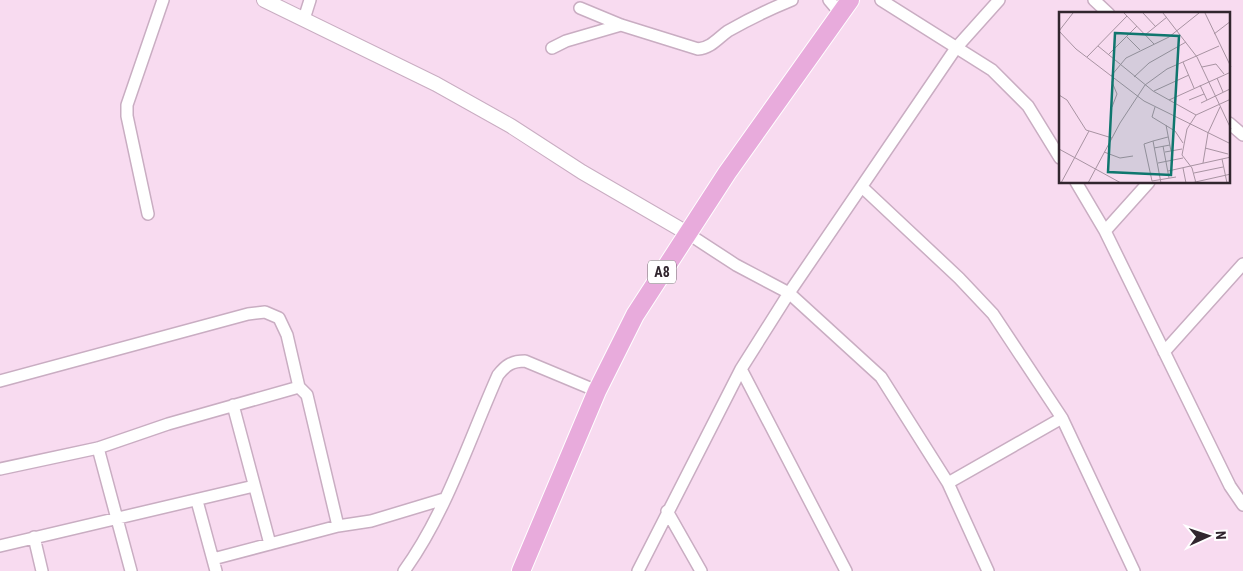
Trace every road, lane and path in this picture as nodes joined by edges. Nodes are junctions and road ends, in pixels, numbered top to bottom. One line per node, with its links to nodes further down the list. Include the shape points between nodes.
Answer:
1 (163, 0): 21 (street, via 127,105)
2 (264, 0): 11 (street)
3 (310, 0): 11 (street)
4 (792, 0): 12 (street, via 760,13 705,48 692,48)
5 (881, 0): 14 (street)
6 (999, 0): 14 (street)
7 (1094, 0): 10 (street)
8 (840, 4): 23 (main road, A8)
9 (580, 8): 12 (street)
10 (1107, 12)
11 (304, 19): 23 (street, via 436,84)
12 (621, 25): 13 (street)
13 (552, 48)
14 (956, 48): 17 (street, via 992,70 1028,106); 20 (street)
15 (1230, 124): 16 (street)
16 (1243, 135)
17 (1059, 156)
18 (1077, 184): 22 (street)
19 (1147, 184): 22 (street)
20 (862, 187): 25 (street); 32 (street, via 993,314)
21 (148, 214)
22 (1105, 230): 26 (street)
23 (687, 233): 25 (street, via 736,265); 30 (main road, A8, via 635,315)
24 (1242, 266): 26 (street)
25 (789, 293): 27 (street); 35 (street, via 880,377)
26 (1164, 352): 39 (street, via 1230,486)
27 (741, 369): 40 (street); 54 (street)
28 (0, 381): 29 (street, via 248,314 266,312 279,318 287,334)
29 (299, 387): 31 (street); 42 (street, via 307,395)
30 (596, 392): 37 (street, via 525,361 514,361 505,366 498,375); 51 (main road, A8)
31 (233, 405): 33 (street); 36 (street)
32 (1062, 418): 35 (street); 56 (street)
33 (98, 448): 34 (street); 41 (street)
34 (0, 469)
35 (948, 484): 55 (street)
36 (254, 486): 38 (street); 44 (street)
37 (444, 499): 42 (street, via 370,521); 50 (street)
38 (197, 501): 41 (street); 46 (street)
39 (1243, 505)
40 (667, 510): 52 (street); 53 (street)
41 (117, 520): 43 (street); 48 (street)
42 (338, 526): 44 (street)
43 (34, 537): 45 (street); 47 (street)
44 (270, 544): 46 (street)
45 (0, 546)
46 (213, 559): 49 (street)
47 (42, 571)
48 (131, 571)
49 (216, 571)
50 (404, 571)
51 (521, 571)
52 (638, 571)
53 (702, 571)
54 (846, 571)
55 (988, 571)
56 (1134, 571)

